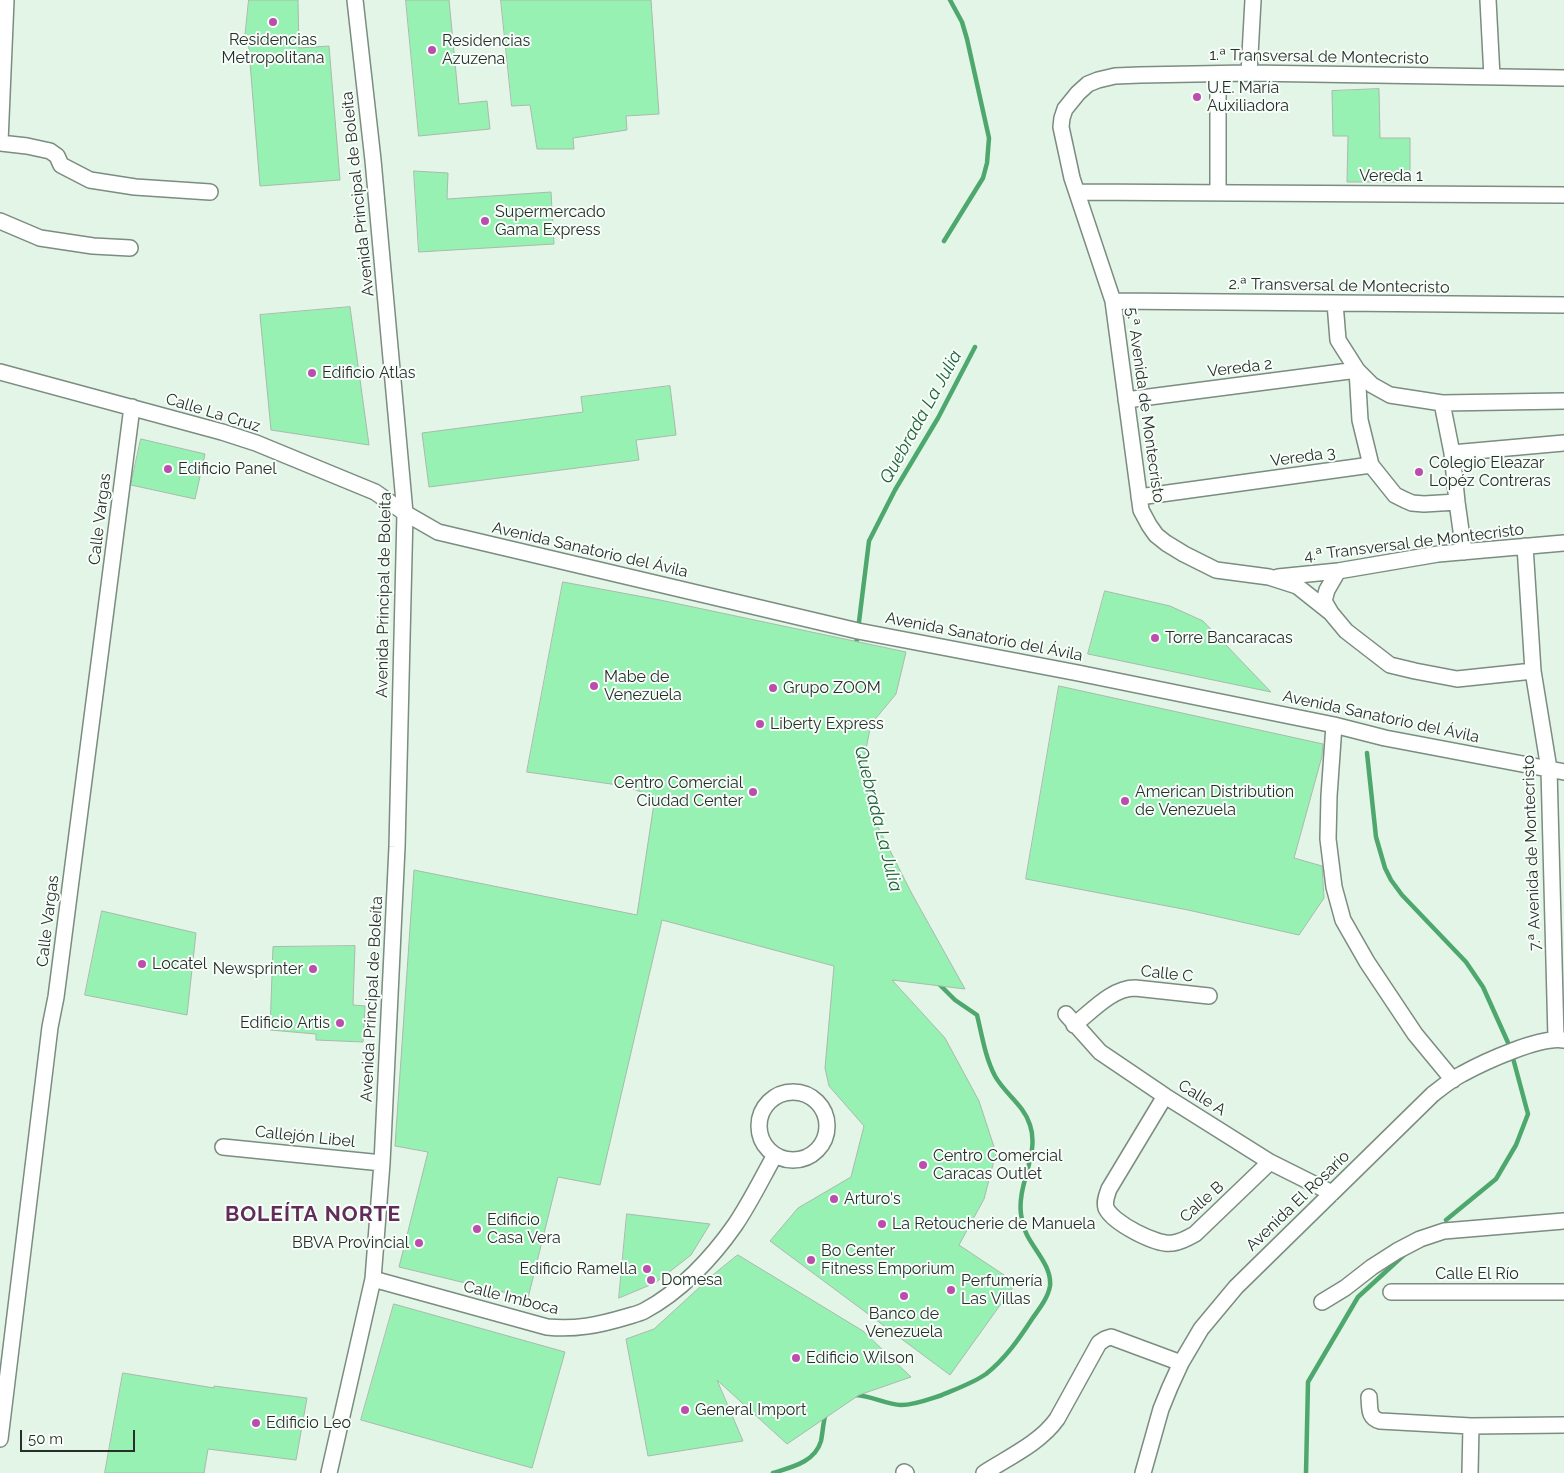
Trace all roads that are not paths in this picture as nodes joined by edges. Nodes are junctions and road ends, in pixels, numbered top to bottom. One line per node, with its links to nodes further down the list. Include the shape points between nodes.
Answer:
1 (6, 0): 10 (street)
2 (355, 0): 31 (street, Avenida Principal de Boleíta)
3 (1253, 0): 5 (street)
4 (1488, 0): 7 (street)
5 (1249, 73): 6 (street, 1.ª Transversal de Montecristo); 7 (street, 1.ª Transversal de Montecristo)
6 (1218, 74): 9 (street, 1.ª Transversal de Montecristo, via 1115,76 1088,84); 13 (street)
7 (1492, 77): 8 (street, 1.ª Transversal de Montecristo)
8 (1564, 78)
9 (1078, 93): 12 (street, 5.ª Avenida de Montecristo, via 1066,109 1061,127)
10 (0, 142): 11 (street, via 50,151 61,165 90,180)
11 (210, 192)
12 (1077, 192): 13 (street, Vereda 1); 17 (street, 5.ª Avenida de Montecristo)
13 (1218, 193): 14 (street, Vereda 1)
14 (1564, 195)
15 (0, 221): 16 (street, via 40,238)
16 (130, 248)
17 (1113, 301): 18 (street, 2.ª Transversal de Montecristo); 22 (street, 5.ª Avenida de Montecristo)
18 (1335, 303): 19 (street, 2.ª Transversal de Montecristo); 20 (street, via 1338,340)
19 (1564, 305)
20 (1358, 370): 22 (street, Vereda 2); 24 (street, via 1372,385 1390,395); 28 (street, via 1360,420)
21 (0, 372): 25 (street, Calle La Cruz)
22 (1126, 400): 29 (street, 5.ª Avenida de Montecristo)
23 (1564, 401): 24 (street)
24 (1442, 403): 27 (street)
25 (132, 407): 31 (street, Calle La Cruz, via 256,443 375,492); 61 (street, Calle Vargas, via 50,1027)
26 (1564, 443): 27 (street)
27 (1452, 453): 30 (street)
28 (1371, 466): 29 (street, Vereda 3); 30 (street, via 1395,495 1412,503)
29 (1139, 497): 36 (street, 5.ª Avenida de Montecristo, via 1148,526 1166,543 1216,570)
30 (1457, 502): 34 (street)
31 (405, 513): 39 (street, Avenida Sanatorio del Ávila, via 438,532 848,629); 50 (street, Avenida Principal de Boleíta, via 397,846)
32 (1564, 543): 33 (street, 4.ª Transversal de Montecristo)
33 (1525, 546): 34 (street, 4.ª Transversal de Montecristo); 38 (street, 7.ª Avenida de Montecristo)
34 (1464, 552): 35 (street, 4.ª Transversal de Montecristo)
35 (1338, 571): 36 (street, 4.ª Transversal de Montecristo); 37 (street, 5.ª Avenida de Montecristo, via 1326,590 1324,601)
36 (1269, 578): 37 (street, 5.ª Avenida de Montecristo, via 1297,586)
37 (1331, 613): 38 (street, 5.ª Avenida de Montecristo, via 1346,631 1390,665 1457,679)
38 (1534, 671): 40 (street, 7.ª Avenida de Montecristo)
39 (1334, 725): 40 (street, Avenida Sanatorio del Ávila, via 1385,738); 45 (street, via 1328,839 1334,887 1343,920 1415,1034)
40 (1549, 769): 41 (street, Avenida Sanatorio del Ávila); 44 (street, 7.ª Avenida de Montecristo)
41 (1564, 772)
42 (1209, 996): 43 (street, Calle C, via 1126,988)
43 (1070, 1020): 46 (street, Calle A, via 1100,1052)
44 (1560, 1039): 45 (street, Avenida El Rosario, via 1523,1047)
45 (1452, 1080): 51 (street, Avenida El Rosario, via 1427,1100)
46 (1165, 1096): 49 (street, Calle A); 49 (street, Calle B, via 1109,1189 1106,1207 1119,1223 1159,1242 1172,1244 1185,1240)
47 (223, 1147): 50 (street, Callejón Libel)
48 (775, 1155): 48 (street, via 786,1160 798,1160 820,1147 825,1136 826,1118 813,1099 794,1092 780,1095 763,1110 759,1134 764,1145); 53 (street, Calle Imboca, via 735,1224 706,1261 673,1293 642,1312 582,1328 547,1327)
49 (1270, 1162): 51 (street, Calle A)
50 (382, 1163): 53 (street, Avenida Principal de Boleíta)
51 (1332, 1193): 57 (street, Avenida El Rosario, via 1236,1287 1201,1329)
52 (1564, 1221): 56 (street, via 1444,1231 1420,1238)
53 (373, 1279): 62 (street)
54 (1391, 1292): 55 (street, Calle El Río)
55 (1564, 1292)
56 (1322, 1302)
57 (1181, 1363): 63 (street, via 1111,1337 1105,1339 1099,1343 1049,1430); 64 (street, Avenida El Rosario, via 1161,1410)
58 (1369, 1397): 60 (street, via 1370,1414 1374,1420)
59 (1564, 1425): 60 (street)
60 (1471, 1426): 65 (street)
61 (0, 1439)
62 (330, 1473)
63 (984, 1473)
64 (1143, 1473)
65 (1470, 1473)

